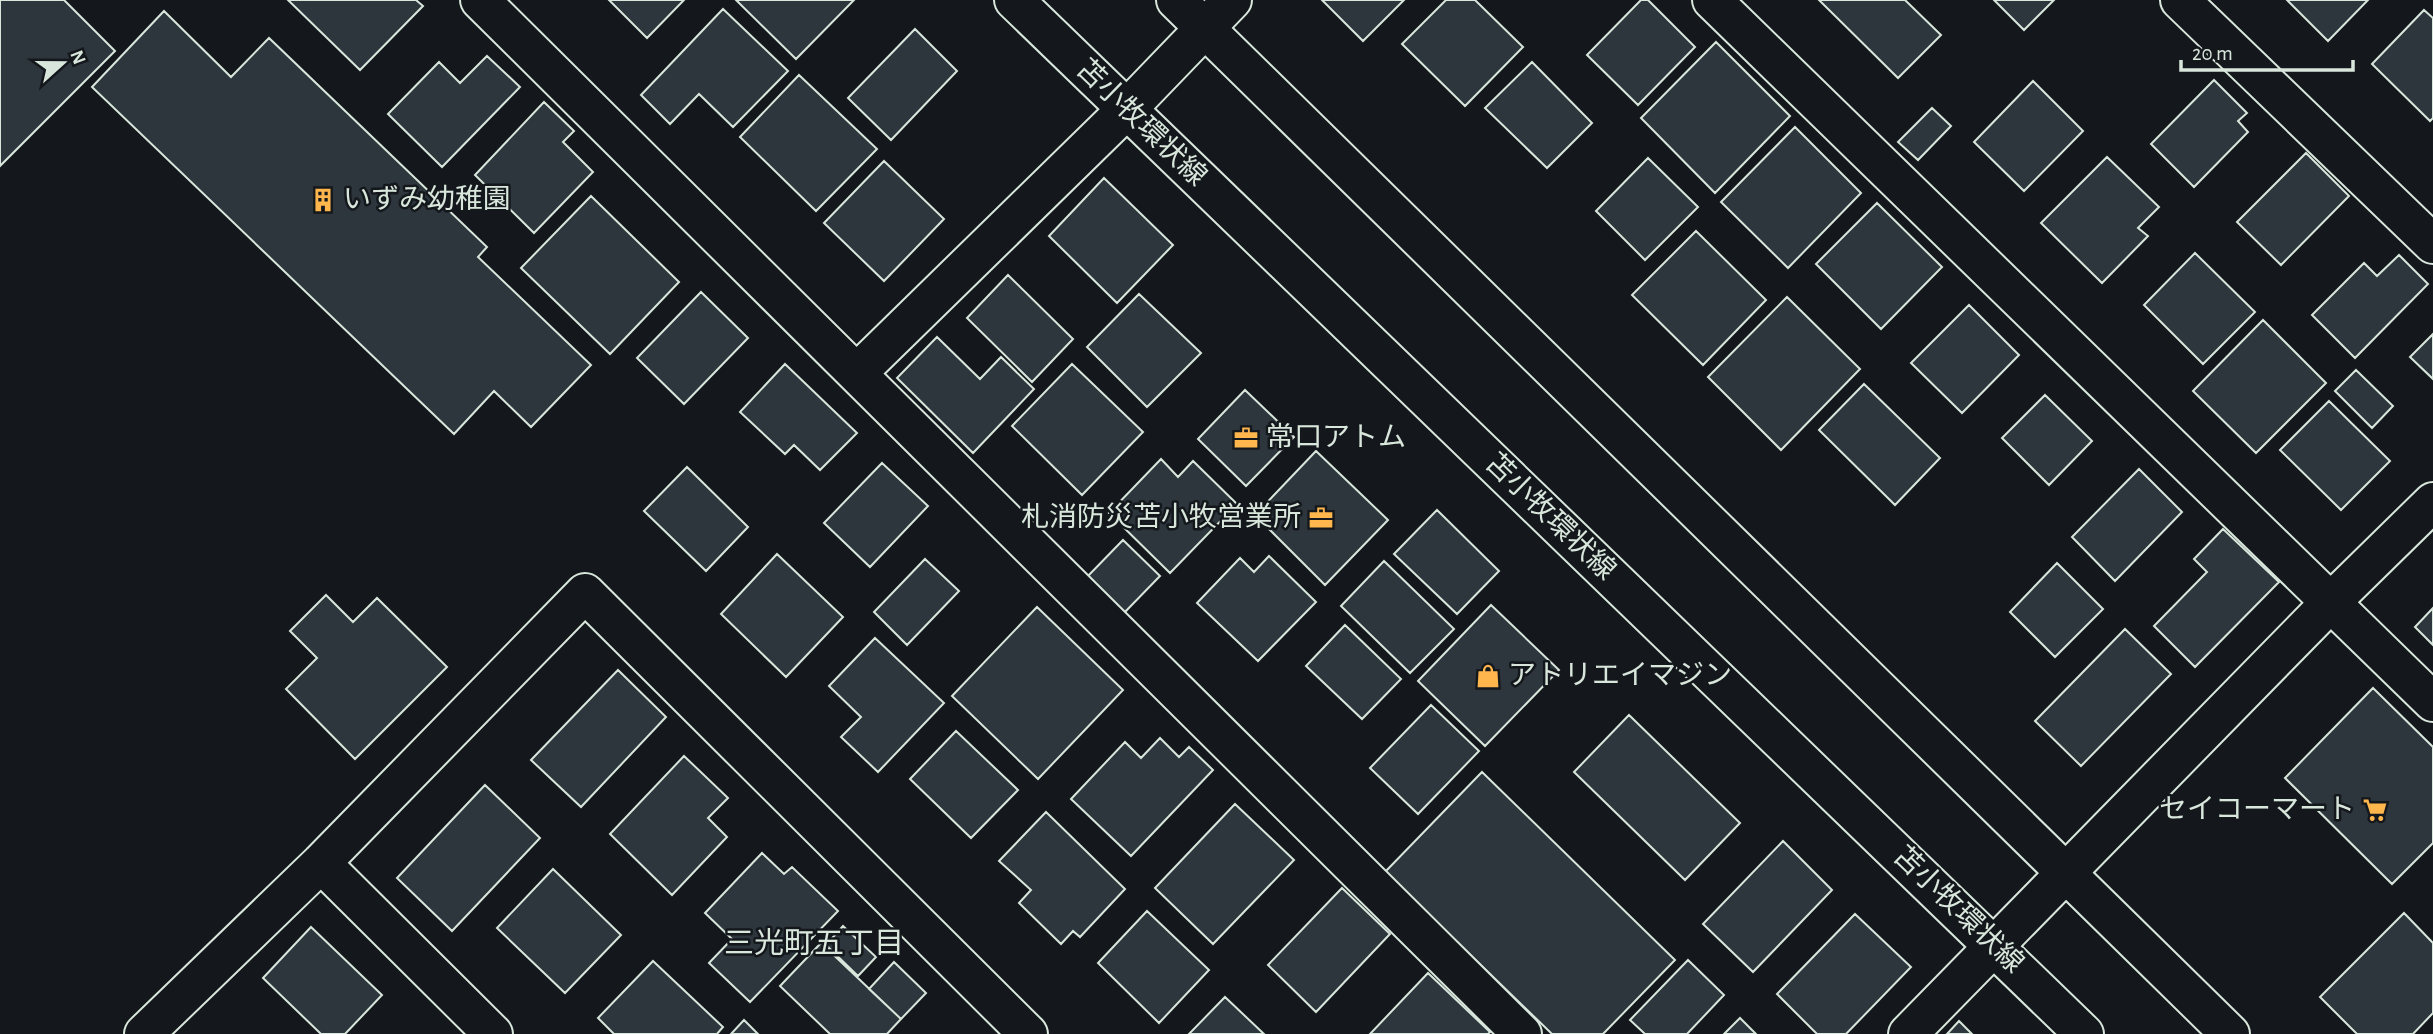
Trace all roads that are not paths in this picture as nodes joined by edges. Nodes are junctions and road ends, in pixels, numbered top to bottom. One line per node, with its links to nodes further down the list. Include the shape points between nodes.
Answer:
1 (480, 0): 10 (street)
2 (1014, 0): 8 (street, 苫小牧環状線)
3 (1176, 0): 7 (street)
4 (1232, 0): 7 (street)
5 (1712, 0): 12 (street)
6 (2180, 0): 9 (street)
7 (1207, 28): 8 (street); 15 (street)
8 (1127, 109): 10 (street); 16 (street, 苫小牧環状線)
9 (2433, 244)
10 (857, 373): 20 (street)
11 (2433, 502): 12 (street)
12 (2331, 602): 13 (street); 15 (street)
13 (2433, 702)
14 (321, 863): 17 (street); 18 (street); 19 (street, via 585,593)
15 (2065, 872): 16 (street); 23 (street)
16 (1996, 946): 21 (street); 22 (street, 苫小牧環状線)
17 (144, 1034)
18 (493, 1034)
19 (1028, 1034)
20 (1522, 1034)
21 (1908, 1034)
22 (2084, 1034)
23 (2230, 1034)

